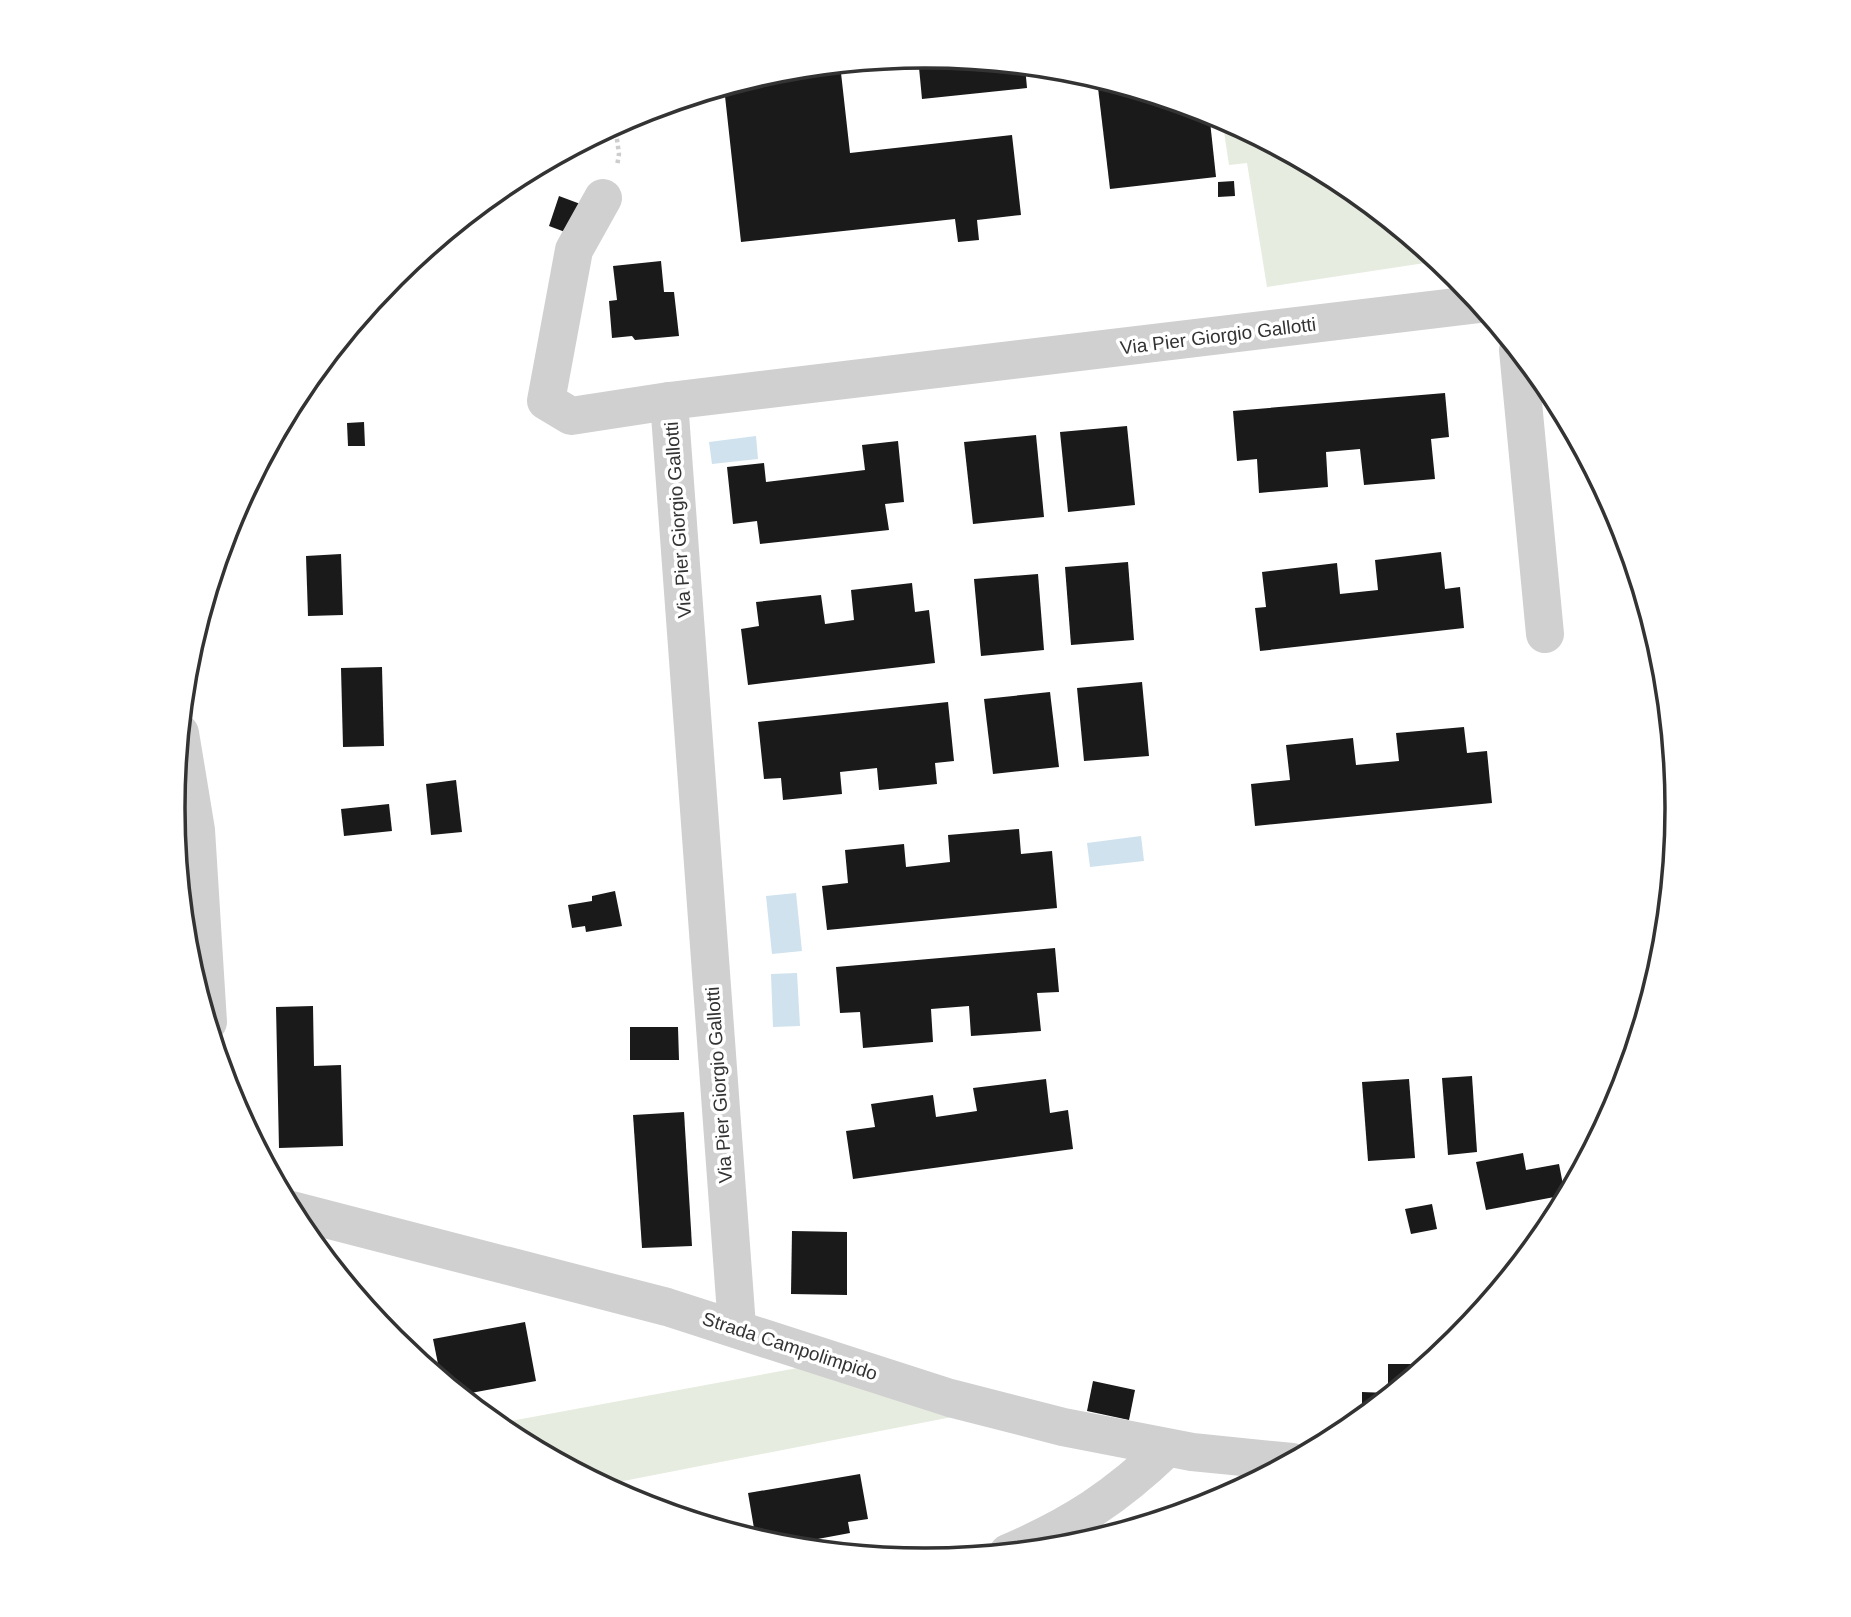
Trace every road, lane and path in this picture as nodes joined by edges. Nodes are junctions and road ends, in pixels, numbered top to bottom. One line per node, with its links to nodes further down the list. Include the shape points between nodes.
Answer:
1 (603, 198): 4 (street, via 574,250 545,401 571,416)
2 (1468, 305): 4 (street, Via Pier Giorgio Gallotti)
3 (1520, 367): 5 (street)
4 (669, 401): 9 (street, Via Pier Giorgio Gallotti)
5 (1545, 634)
6 (186, 772): 7 (street, via 196,830)
7 (205, 981)
8 (306, 1214): 9 (street, Strada Campolimpido)
9 (737, 1327): 10 (street, Strada Campolimpido, via 950,1398)
10 (1167, 1448): 11 (street, Strada Campolimpido); 12 (street, via 1094,1511)
11 (1276, 1460)
12 (1034, 1540)

